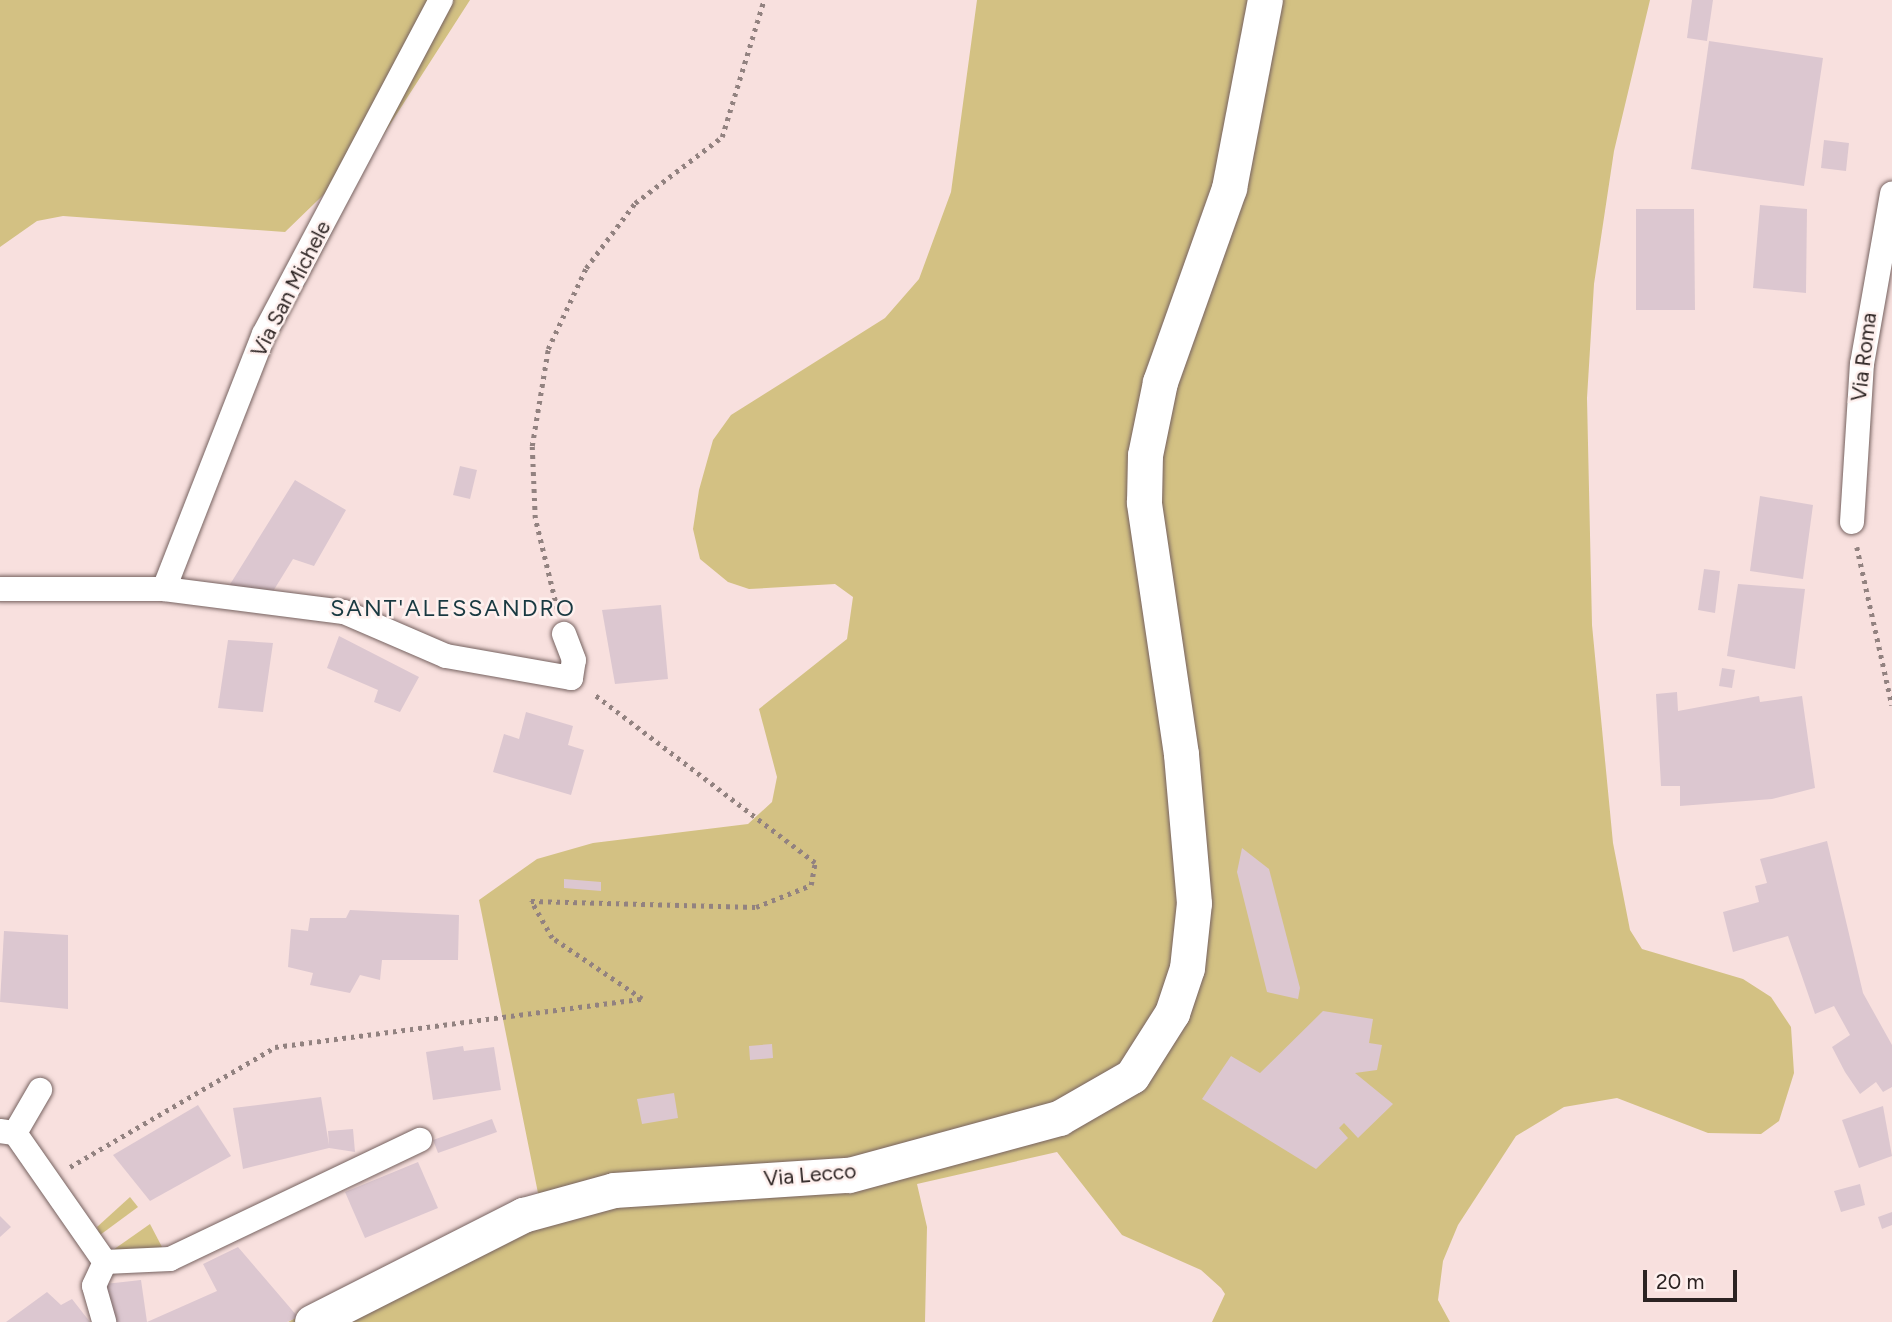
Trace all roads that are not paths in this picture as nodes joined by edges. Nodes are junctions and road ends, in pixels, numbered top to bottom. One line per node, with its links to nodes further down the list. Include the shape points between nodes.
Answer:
1 (441, 0): 5 (street, Via San Michele, via 264,334)
2 (1265, 0): 13 (main road, Via Lecco, via 1228,188 1160,382 1145,455 1144,502 1181,754 1194,903 1187,968 1172,1013 1132,1076 1059,1118 849,1175 588,1197 523,1215)
3 (1892, 194): 4 (street, Via Roma, via 1861,364)
4 (1853, 522)
5 (164, 589): 6 (street); 7 (street, via 344,612 446,656 571,678 574,660)
6 (0, 590)
7 (564, 634)
8 (40, 1090): 9 (street)
9 (7, 1132): 11 (street, via 48,1180)
10 (420, 1140): 11 (street, via 170,1259)
11 (105, 1262): 12 (street, via 94,1286)
12 (104, 1322)
13 (312, 1322)

